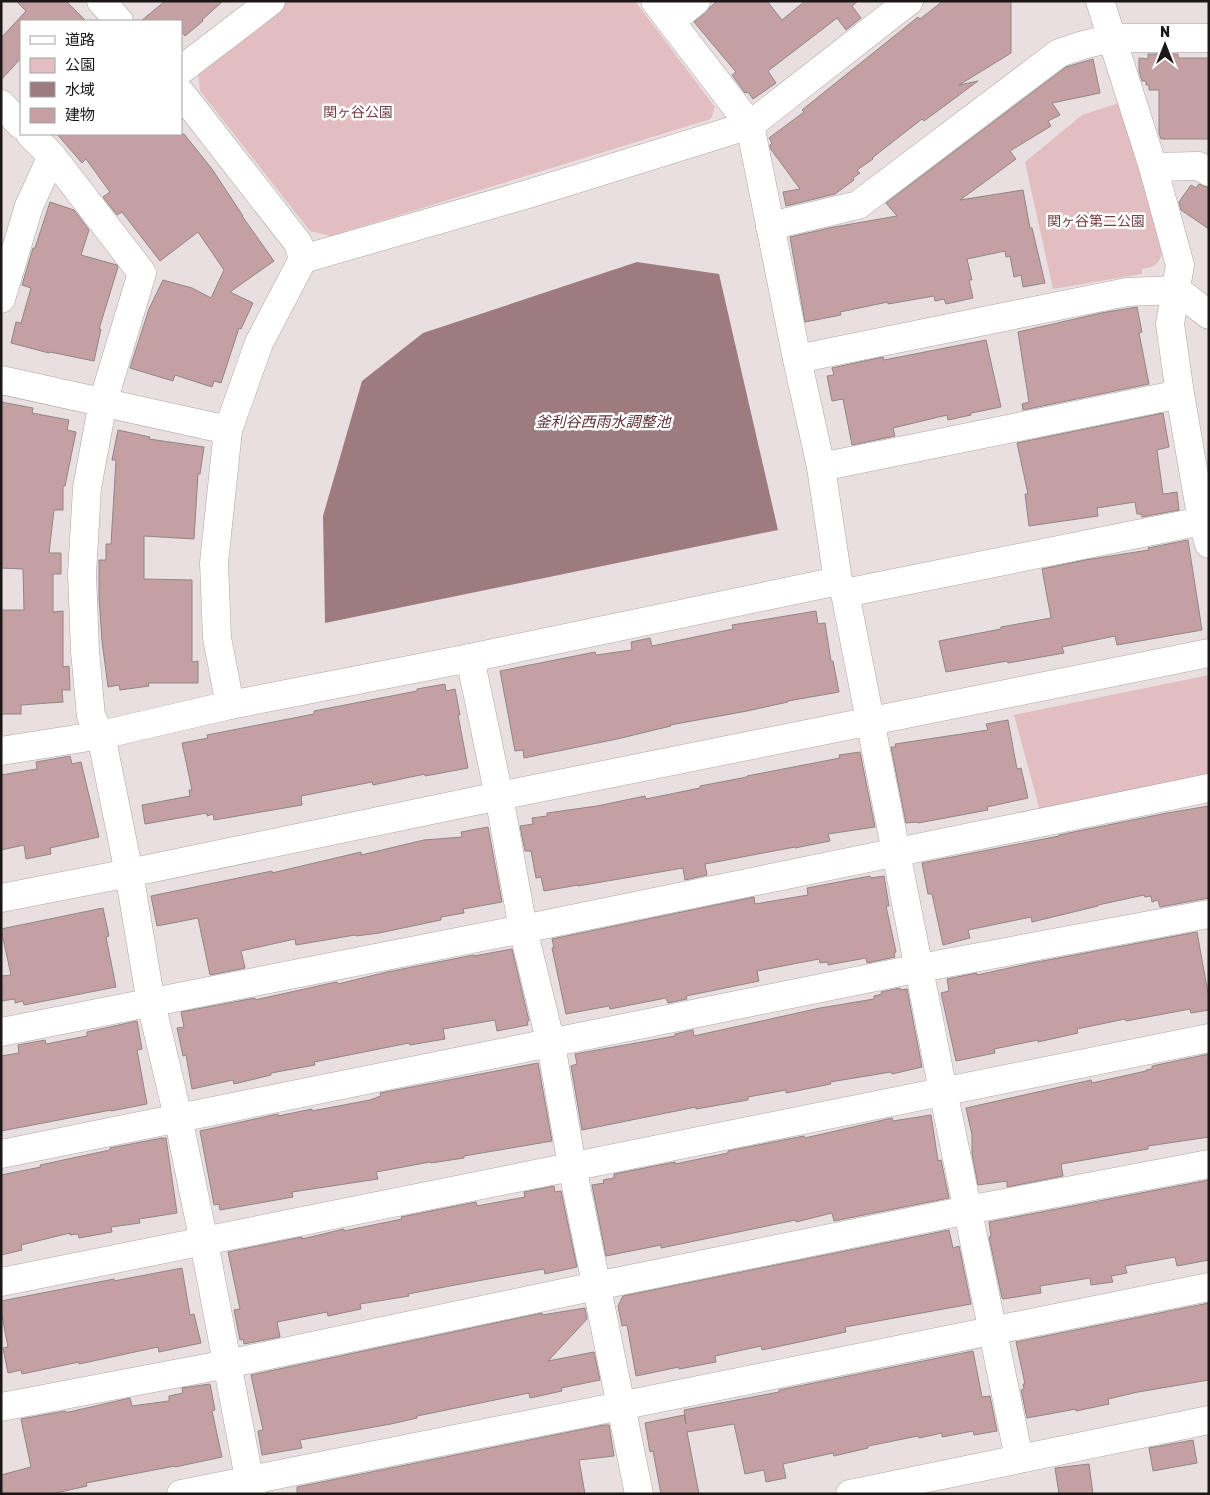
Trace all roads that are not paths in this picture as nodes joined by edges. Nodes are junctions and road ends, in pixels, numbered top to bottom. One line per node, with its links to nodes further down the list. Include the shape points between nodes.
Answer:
1 (101, 1): 7 (street)
2 (271, 1): 10 (street)
3 (696, 1): 6 (street)
4 (909, 1): 14 (street)
5 (1100, 1): 8 (street)
6 (663, 11): 14 (street)
7 (118, 20)
8 (1112, 38): 9 (street); 17 (street); 19 (street, via 1059,53 858,205)
9 (1209, 38)
10 (182, 69)
11 (182, 94): 20 (street, via 298,243)
12 (1, 104): 13 (street)
13 (20, 124)
14 (750, 125): 19 (street); 20 (street)
15 (31, 135): 16 (street)
16 (52, 156): 22 (street, via 29,206); 27 (street, via 142,273)
17 (1153, 167): 18 (street, via 1199,166); 21 (street, via 1180,265)
18 (1209, 172)
19 (770, 226): 24 (street)
20 (303, 259): 28 (street, via 259,343)
21 (1176, 290): 23 (street); 24 (street, via 1127,292); 26 (street, via 1170,324)
22 (1, 299)
23 (1209, 315)
24 (797, 358): 29 (street)
25 (1, 380): 27 (street)
26 (1180, 394): 29 (street); 30 (street)
27 (103, 402): 28 (street); 36 (street, via 86,488 82,574 91,716)
28 (228, 430): 34 (street, via 214,563 217,638)
29 (821, 467): 31 (street)
30 (1205, 532): 31 (street)
31 (842, 587): 33 (street); 35 (street)
32 (1209, 653): 35 (street)
33 (470, 658): 34 (street); 39 (street)
34 (230, 705): 36 (street)
35 (871, 722): 39 (street); 40 (street)
36 (101, 735): 37 (street); 41 (street)
37 (1, 751)
38 (1209, 788): 40 (street)
39 (499, 796): 41 (street); 44 (street)
40 (897, 852): 44 (street); 45 (street)
41 (129, 873): 42 (street); 46 (street)
42 (1, 898)
43 (1209, 914): 45 (street)
44 (523, 929): 46 (street); 49 (street)
45 (920, 968): 49 (street); 50 (street)
46 (151, 1003): 47 (street); 51 (street)
47 (1, 1032)
48 (1209, 1038): 50 (street)
49 (551, 1044): 51 (street); 54 (street)
50 (944, 1091): 54 (street); 55 (street)
51 (178, 1117): 52 (street); 56 (street)
52 (1, 1154)
53 (1209, 1164): 55 (street)
54 (572, 1166): 56 (street); 58 (street)
55 (968, 1210): 58 (street); 60 (street)
56 (204, 1242): 57 (street); 61 (street)
57 (1, 1282)
58 (596, 1286): 61 (street); 62 (street)
59 (1209, 1287): 60 (street)
60 (992, 1330): 62 (street); 65 (street)
61 (227, 1364): 63 (street); 66 (street)
62 (620, 1406): 66 (street); 68 (street)
63 (1, 1407)
64 (1209, 1420): 65 (street)
65 (1019, 1458): 69 (street)
66 (251, 1487): 67 (street)
67 (181, 1494)
68 (639, 1494)
69 (850, 1494)

